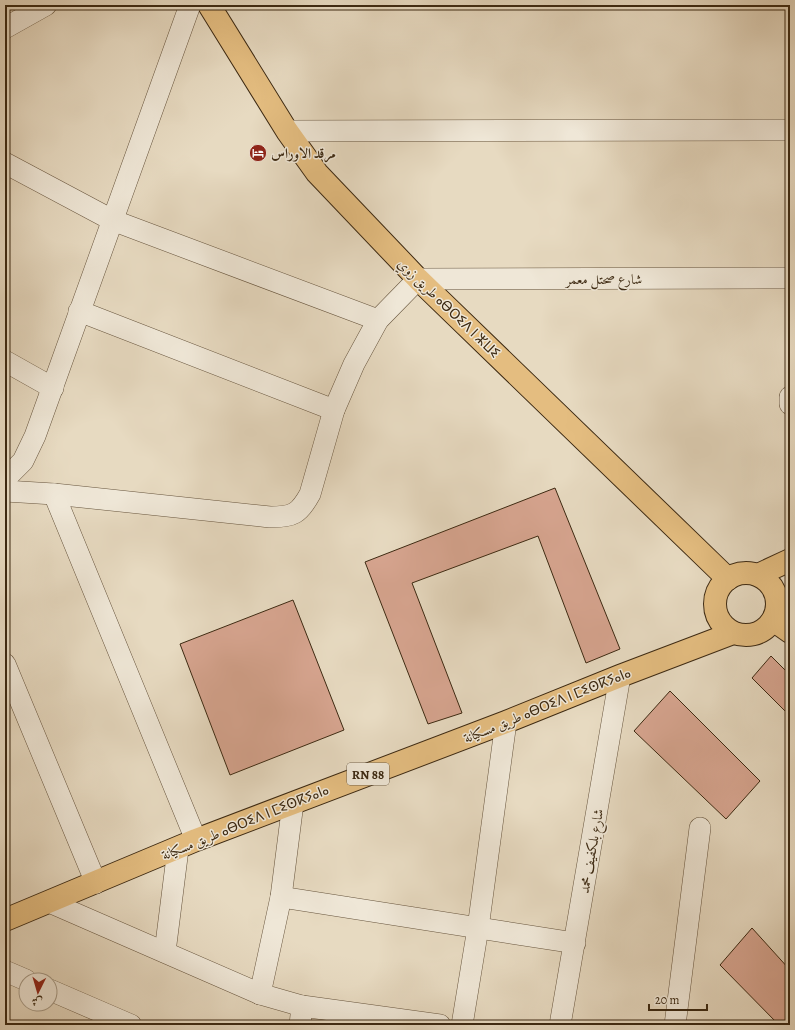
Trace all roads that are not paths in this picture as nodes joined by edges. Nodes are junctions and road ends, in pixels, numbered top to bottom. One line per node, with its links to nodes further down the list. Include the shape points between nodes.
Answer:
1 (46, 5): 4 (street)
2 (190, 5): 8 (street)
3 (209, 5): 6 (main road, طريق زوي ⴰⴱⵔⵉⴷ ⵏ ⵣⵡⵉ)
4 (6, 24)
5 (790, 130): 6 (street)
6 (287, 131): 10 (main road, طريق زوي ⴰⴱⵔⵉⴷ ⵏ ⵣⵡⵉ, via 317,173)
7 (5, 163): 8 (street)
8 (112, 220): 11 (street); 12 (street)
9 (790, 278): 10 (street, شارع صحتل معمر)
10 (418, 279): 12 (street); 22 (main road, طريق زوي ⴰⴱⵔⵉⴷ ⵏ ⵣⵡⵉ)
11 (79, 311): 14 (street); 17 (street)
12 (378, 320): 17 (street, via 354,364)
13 (5, 361): 14 (street)
14 (53, 388): 18 (street, via 23,462)
15 (790, 397): 16 (street)
16 (790, 404)
17 (334, 410): 20 (street, via 310,494 296,514 270,517)
18 (5, 479)
19 (5, 491): 20 (street)
20 (54, 494): 30 (street)
21 (790, 560): 23 (main road)
22 (728, 579): 23 (main road, via 737,574 748,573); 24 (main road, via 721,586 715,604 720,622)
23 (779, 604): 24 (main road, via 767,628 747,636)
24 (733, 633): 26 (main road, طريق مسكيانة ⴰⴱⵔⵉⴷ ⵏ ⵎⵉⵙⴽⵢⴰⵏⴰ / RN 88)
25 (5, 664): 31 (street)
26 (620, 676): 27 (main road, طريق مسكيانة ⴰⴱⵔⵉⴷ ⵏ ⵎⵉⵙⴽⵢⴰⵏⴰ / RN 88); 36 (street, شارع بلكفيف محمد)
27 (506, 722): 28 (main road, طريق مسكيانة ⴰⴱⵔⵉⴷ ⵏ ⵎⵉⵙⴽⵢⴰⵏⴰ / RN 88); 35 (street)
28 (293, 803): 30 (main road, طريق مسكيانة ⴰⴱⵔⵉⴷ ⵏ ⵎⵉⵙⴽⵢⴰⵏⴰ / RN 88); 32 (street)
29 (700, 828): 48 (street)
30 (187, 844): 31 (main road, طريق مسكيانة ⴰⴱⵔⵉⴷ ⵏ ⵎⵉⵙⴽⵢⴰⵏⴰ / RN 88); 37 (street)
31 (96, 883): 33 (main road, طريق مسكيانة ⴰⴱⵔⵉⴷ ⵏ ⵎⵉⵙⴽⵢⴰⵏⴰ / RN 88)
32 (281, 897): 35 (street); 41 (street)
33 (48, 902): 34 (main road, طريق مسكيانة ⴰⴱⵔⵉⴷ ⵏ ⵎⵉⵙⴽⵢⴰⵏⴰ / RN 88); 37 (street)
34 (5, 920)
35 (478, 928): 36 (street); 46 (street)
36 (575, 943): 47 (street, شارع بلكفيف محمد)
37 (165, 952): 41 (street)
38 (5, 971): 39 (street)
39 (18, 977)
40 (58, 994): 44 (street)
41 (260, 994): 42 (street)
42 (301, 1016): 43 (street)
43 (378, 1021): 45 (street)
44 (130, 1025)
45 (440, 1025)
46 (462, 1025)
47 (560, 1025)
48 (675, 1025)

